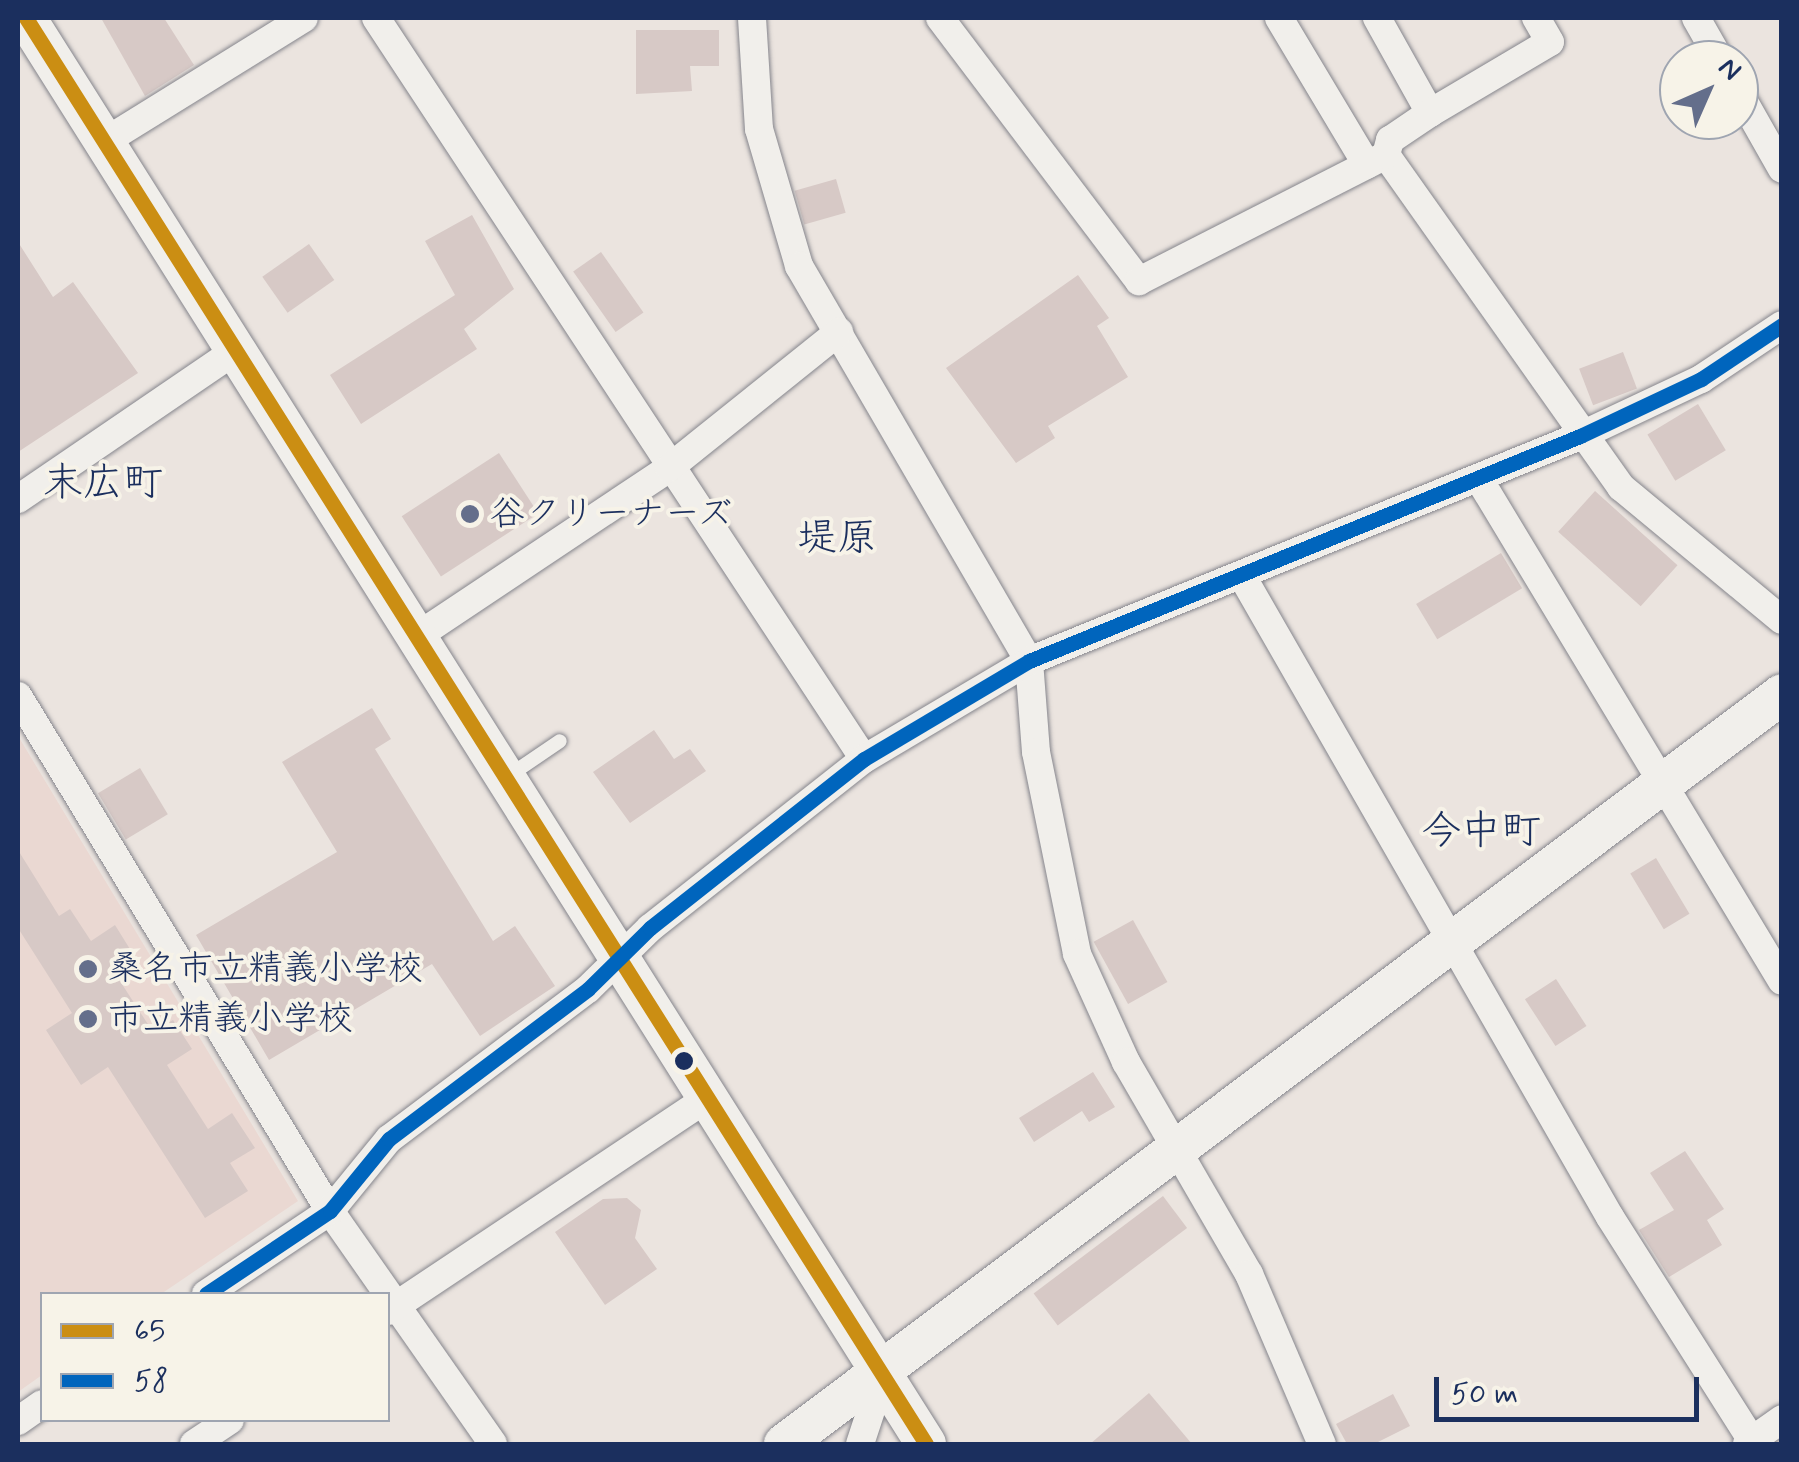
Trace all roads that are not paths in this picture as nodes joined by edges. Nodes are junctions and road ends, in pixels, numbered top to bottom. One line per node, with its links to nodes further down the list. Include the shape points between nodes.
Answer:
1 (26, 18): 13 (street)
2 (304, 18): 13 (street)
3 (376, 18): 20 (street)
4 (752, 18): 17 (street, via 759,129 799,266)
5 (940, 18): 14 (street, via 1139,281)
6 (1279, 18): 14 (street)
7 (1377, 18): 11 (street)
8 (1536, 18): 11 (street, via 1550,42)
9 (1696, 18): 10 (street)
10 (1709, 40)
11 (1430, 113): 14 (street, via 1390,140)
12 (1759, 127): 15 (street)
13 (104, 142): 18 (street)
14 (1376, 160): 19 (street)
15 (1780, 162)
16 (1782, 325): 19 (street, via 1701,378)
17 (839, 332): 20 (street); 26 (street)
18 (235, 351): 22 (street); 25 (street)
19 (1580, 436): 21 (street); 24 (street, via 1682,543)
20 (669, 468): 25 (street); 30 (street)
21 (1479, 478): 23 (street); 32 (street)
22 (18, 499)
23 (1242, 576): 26 (street); 33 (street)
24 (1782, 620)
25 (416, 637): 31 (street)
26 (1029, 660): 30 (street); 37 (street, via 1036,752 1077,954)
27 (18, 696): 38 (street)
28 (1780, 699): 32 (street)
29 (560, 742): 31 (lane)
30 (864, 760): 34 (street)
31 (506, 778): 34 (street)
32 (1659, 784): 33 (street); 35 (street)
33 (1454, 944): 37 (street); 47 (street, via 1610,1218)
34 (618, 956): 36 (street); 38 (street, via 588,989 389,1138)
35 (1782, 982)
36 (706, 1099): 41 (street); 42 (street)
37 (1176, 1151): 42 (street); 53 (street, via 1249,1274)
38 (330, 1211): 39 (street); 40 (street)
39 (209, 1292)
40 (382, 1292)
41 (392, 1308): 49 (street)
42 (883, 1374): 50 (street); 51 (street); 52 (street)
43 (40, 1405): 45 (street)
44 (1782, 1419): 47 (street)
45 (18, 1421)
46 (227, 1422): 48 (street)
47 (1750, 1442)
48 (194, 1444)
49 (493, 1444)
50 (784, 1444)
51 (860, 1444)
52 (926, 1444)
53 (1322, 1444)

